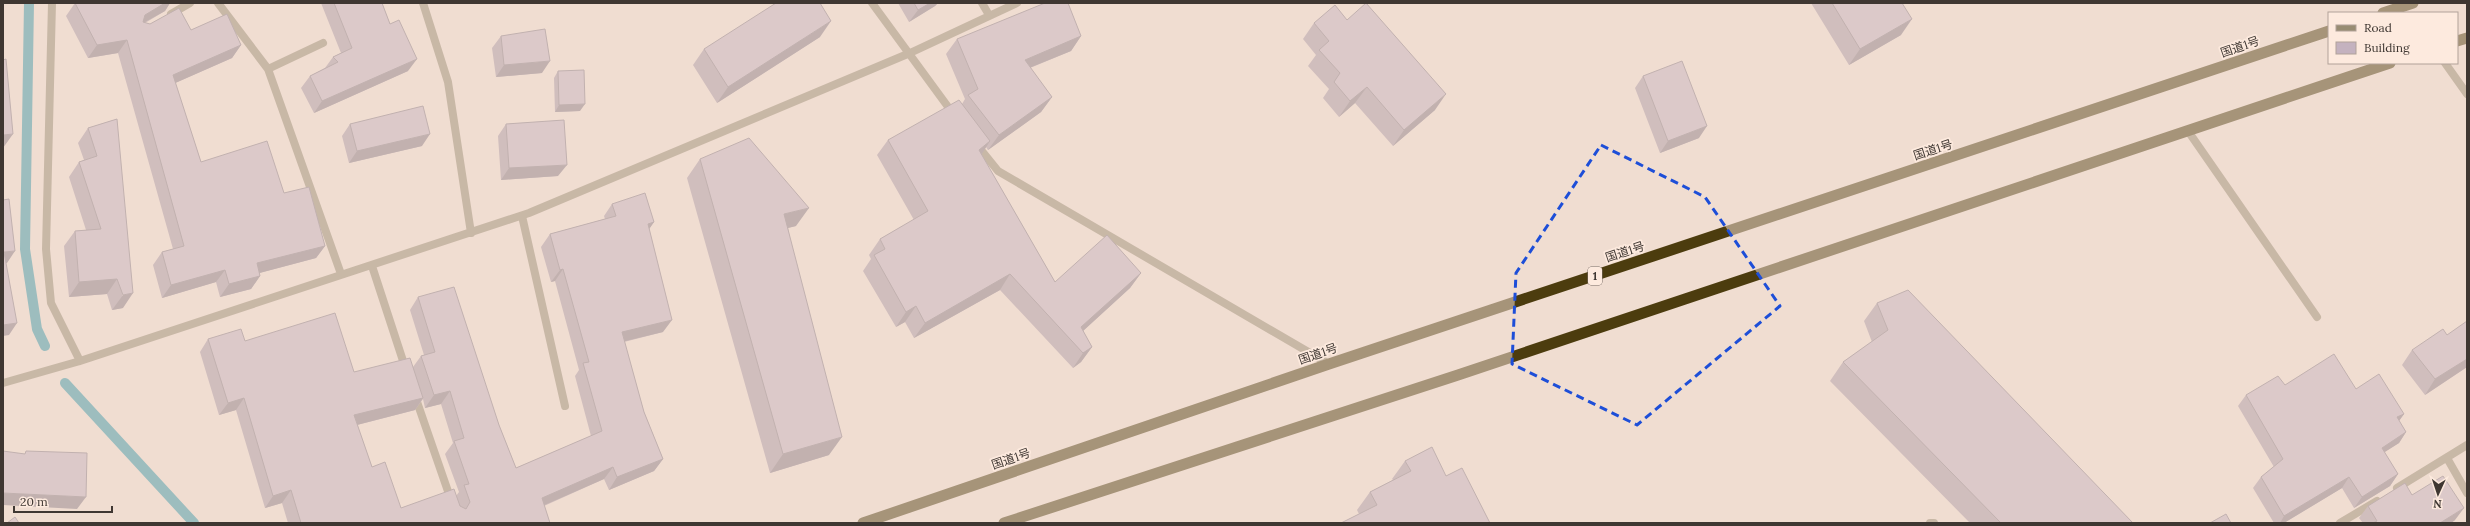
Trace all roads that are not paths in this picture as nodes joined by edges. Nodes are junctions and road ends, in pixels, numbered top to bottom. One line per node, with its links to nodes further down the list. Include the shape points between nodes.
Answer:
1 (52, 3): 27 (street, via 46,249 51,303)
2 (190, 3): 11 (street)
3 (218, 3): 17 (street)
4 (422, 3): 23 (street, via 448,82)
5 (872, 3): 14 (street)
6 (982, 3): 10 (street)
7 (1017, 3): 10 (street)
8 (2413, 3): 9 (highway)
9 (2386, 12)
10 (989, 15): 14 (street)
11 (164, 18)
12 (2328, 31): 28 (highway, 国道1号 / 1)
13 (323, 43): 17 (street)
14 (910, 53): 19 (street); 22 (street)
15 (2387, 64): 20 (highway)
16 (2446, 64): 18 (street)
17 (268, 69): 25 (street)
18 (2467, 94)
19 (958, 120)
20 (2188, 131): 26 (street); 36 (highway, via 1458,375)
21 (971, 138): 28 (street, via 998,171)
22 (522, 216): 23 (street); 30 (street)
23 (471, 233): 24 (street)
24 (372, 266): 25 (street); 34 (street)
25 (341, 274): 27 (street)
26 (2317, 317)
27 (80, 361): 29 (street)
28 (1329, 364): 35 (highway, 国道1号 / 1)
29 (3, 383)
30 (565, 406)
31 (2467, 445): 32 (street)
32 (2447, 458): 33 (street); 39 (street)
33 (2467, 493)
34 (453, 509)
35 (863, 523)
36 (1004, 523)
37 (1930, 523): 38 (street)
38 (1934, 523)
39 (2340, 523)

